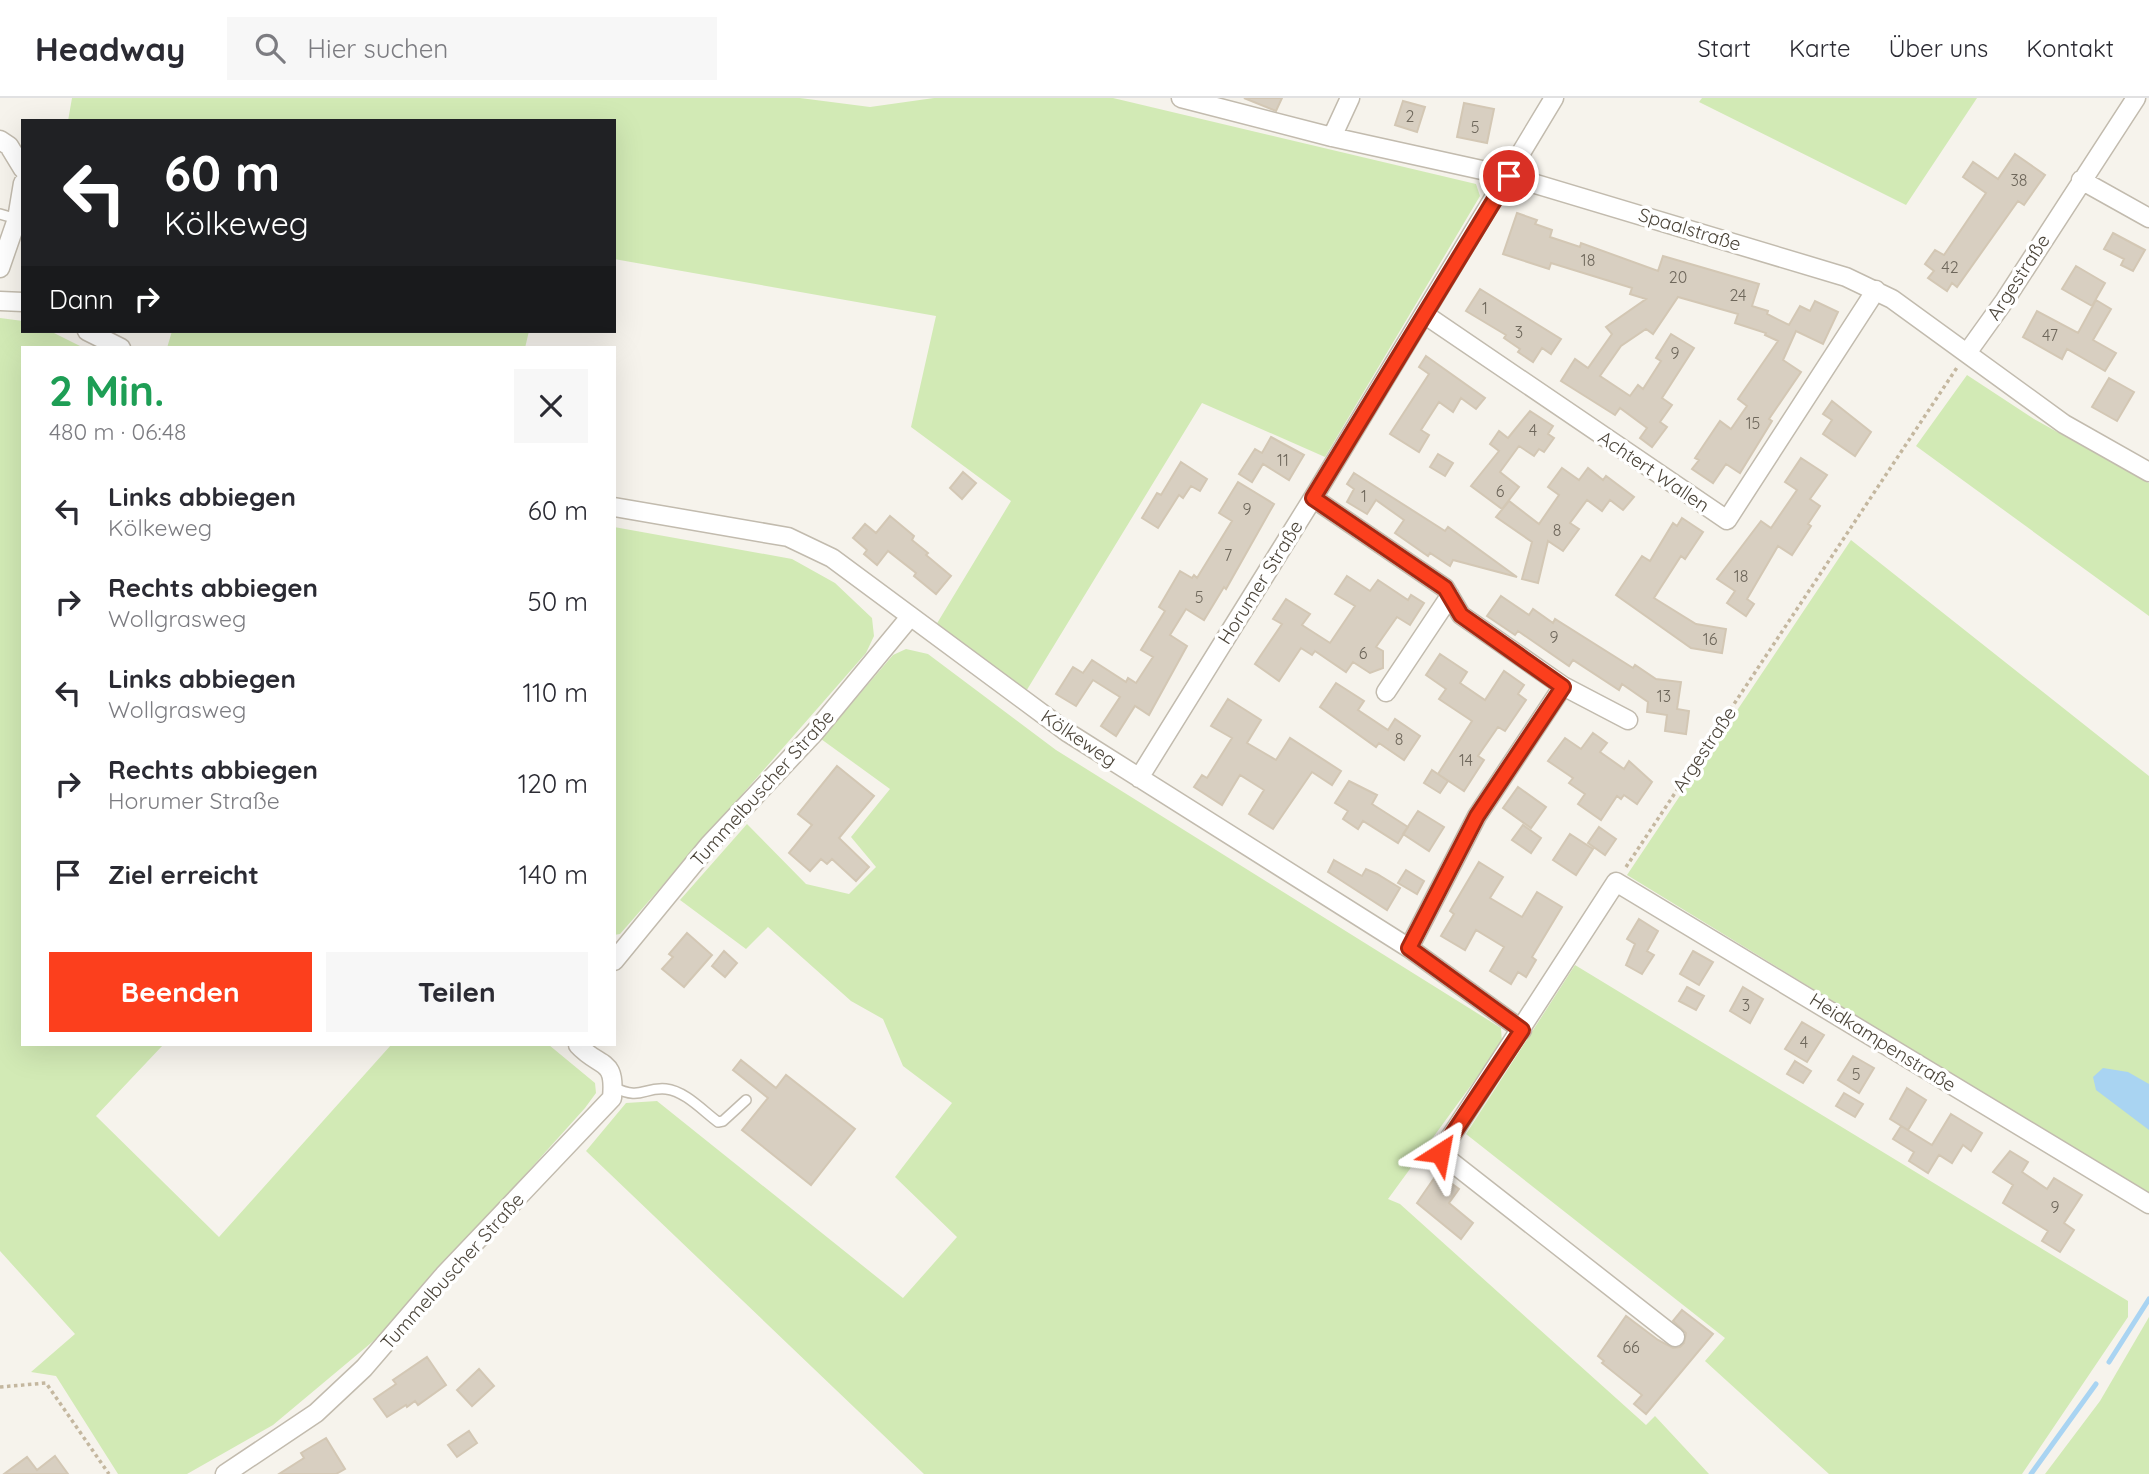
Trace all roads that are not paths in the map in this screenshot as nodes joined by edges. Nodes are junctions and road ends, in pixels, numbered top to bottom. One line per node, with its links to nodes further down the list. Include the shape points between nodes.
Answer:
1 (1181, 98): 5 (street, Spaalstraße)
2 (1350, 98): 5 (street)
3 (1554, 98): 8 (street, Horumer Straße)
4 (2136, 98): 9 (street, Argestraße)
5 (1332, 137): 8 (street, Spaalstraße)
6 (0, 140): 7 (street)
7 (21, 166)
8 (1509, 176): 14 (street, Spaalstraße, via 1821,269); 17 (street, Horumer Straße)
9 (2081, 180): 12 (street); 20 (street, Argestraße)
10 (21, 188): 11 (street)
11 (9, 216): 13 (street)
12 (2149, 218)
13 (0, 268)
14 (1876, 290): 17 (street, Achtert Wallen, via 1727,520); 20 (street, Spaalstraße)
15 (0, 301): 16 (street)
16 (21, 302)
17 (1424, 314): 22 (street, Horumer Straße)
18 (90, 333): 19 (street)
19 (117, 346)
20 (1967, 353): 21 (street, Spaalstraße, via 2064,424)
21 (2149, 472)
22 (1313, 498): 24 (street, via 1445,588); 29 (street, Horumer Straße)
23 (616, 507): 25 (street, Kölkeweg, via 788,537 832,558)
24 (1450, 597): 26 (street, via 1461,615); 27 (street)
25 (910, 617): 29 (street, Kölkeweg, via 1067,732); 31 (street, Tummelbuscher Straße, via 814,733 709,845)
26 (1563, 687): 28 (street); 30 (street, via 1477,816)
27 (1386, 692)
28 (1628, 719)
29 (1139, 778): 30 (street, Kölkeweg)
30 (1409, 948): 32 (street, Kölkeweg)
31 (616, 959)
32 (1522, 1030): 36 (street, Heidkampenstraße, via 1616,882); 37 (street, via 1440,1153)
33 (579, 1046): 34 (street, via 610,1067)
34 (613, 1087): 35 (lane, via 635,1095 669,1089 718,1122); 38 (street, Tummelbuscher Straße, via 612,1098 444,1275 365,1368 316,1413)
35 (746, 1100)
36 (2149, 1204)
37 (1675, 1337)
38 (225, 1474)

